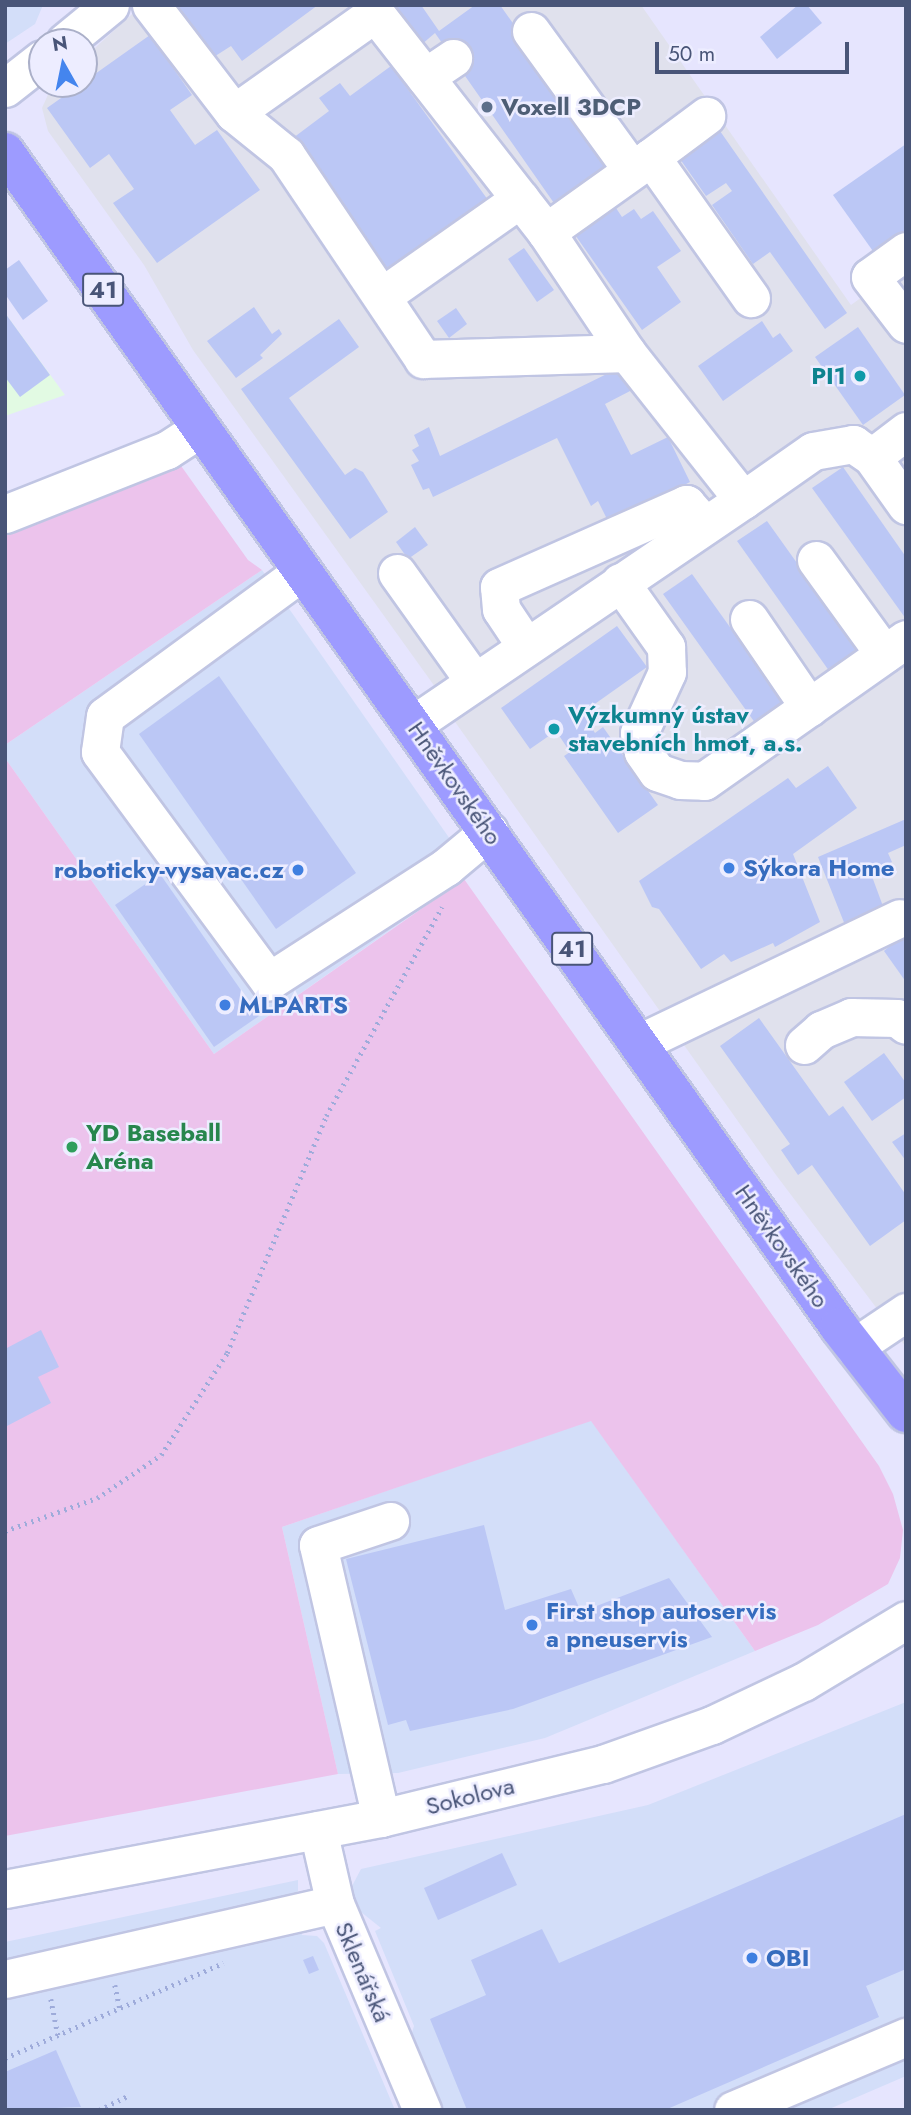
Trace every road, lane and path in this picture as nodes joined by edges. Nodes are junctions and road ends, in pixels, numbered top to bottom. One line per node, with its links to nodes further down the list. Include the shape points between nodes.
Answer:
1 (151, 5): 6 (street)
2 (373, 9): 6 (street); 10 (street, via 439,67 491,138)
3 (531, 31): 9 (street)
4 (28, 70): 5 (street)
5 (5, 88)
6 (234, 113): 13 (street, via 286,155)
7 (706, 116): 9 (street)
8 (5, 152): 17 (main road, Hněvkovského / 41)
9 (641, 164): 11 (street); 14 (street)
10 (520, 199): 11 (street); 13 (street)
11 (546, 232): 16 (street)
12 (906, 251): 15 (street, via 870,277)
13 (382, 296): 16 (street, via 423,359)
14 (751, 298)
15 (906, 324)
16 (627, 353): 20 (street)
17 (201, 428): 22 (street, via 167,450); 25 (main road, Hněvkovského / 41)
18 (906, 431): 19 (street)
19 (872, 457): 20 (street, via 853,444 813,451); 21 (street)
20 (743, 499): 23 (street)
21 (906, 505)
22 (5, 513)
23 (705, 525): 27 (street); 29 (street, via 686,504 499,587 501,609)
24 (816, 560): 30 (street)
25 (303, 571): 33 (main road, Hněvkovského / 41); 35 (street, via 105,716 100,752 269,981)
26 (397, 573): 31 (street)
27 (620, 582): 29 (street); 32 (street, via 666,647 667,672 639,733 643,752 657,772 680,780 704,781)
28 (748, 619): 32 (street)
29 (525, 645): 31 (street)
30 (895, 647): 32 (street)
31 (474, 681): 33 (street)
32 (809, 707)
33 (413, 724): 34 (main road, Hněvkovského / 41)
34 (489, 831): 35 (street); 38 (main road, Hněvkovského / 41)
35 (446, 867): 44 (path, via 441,915 326,1116 227,1353 203,1395 161,1455 97,1498)
36 (900, 918): 38 (street)
37 (906, 1025): 39 (street, via 897,1018 850,1017 821,1030)
38 (639, 1044): 41 (main road, Hněvkovského / 41)
39 (804, 1045)
40 (906, 1312): 41 (street)
41 (854, 1347): 42 (main road, Hněvkovského / 41)
42 (906, 1413)
43 (390, 1521): 46 (street, via 318,1545)
44 (5, 1531)
45 (903, 1626): 46 (street, Sokolova, via 803,1682 712,1725 603,1764)
46 (381, 1818): 47 (street, Sokolova)
47 (318, 1830): 48 (street, Sokolova); 49 (street, Sklenářská)
48 (5, 1889)
49 (335, 1904): 51 (street); 56 (street, Sklenářská)
50 (233, 1959): 53 (path)
51 (5, 1979)
52 (906, 2037): 57 (street)
53 (5, 2058)
54 (130, 2095): 55 (path)
55 (99, 2110)
56 (422, 2110)
57 (733, 2110)

